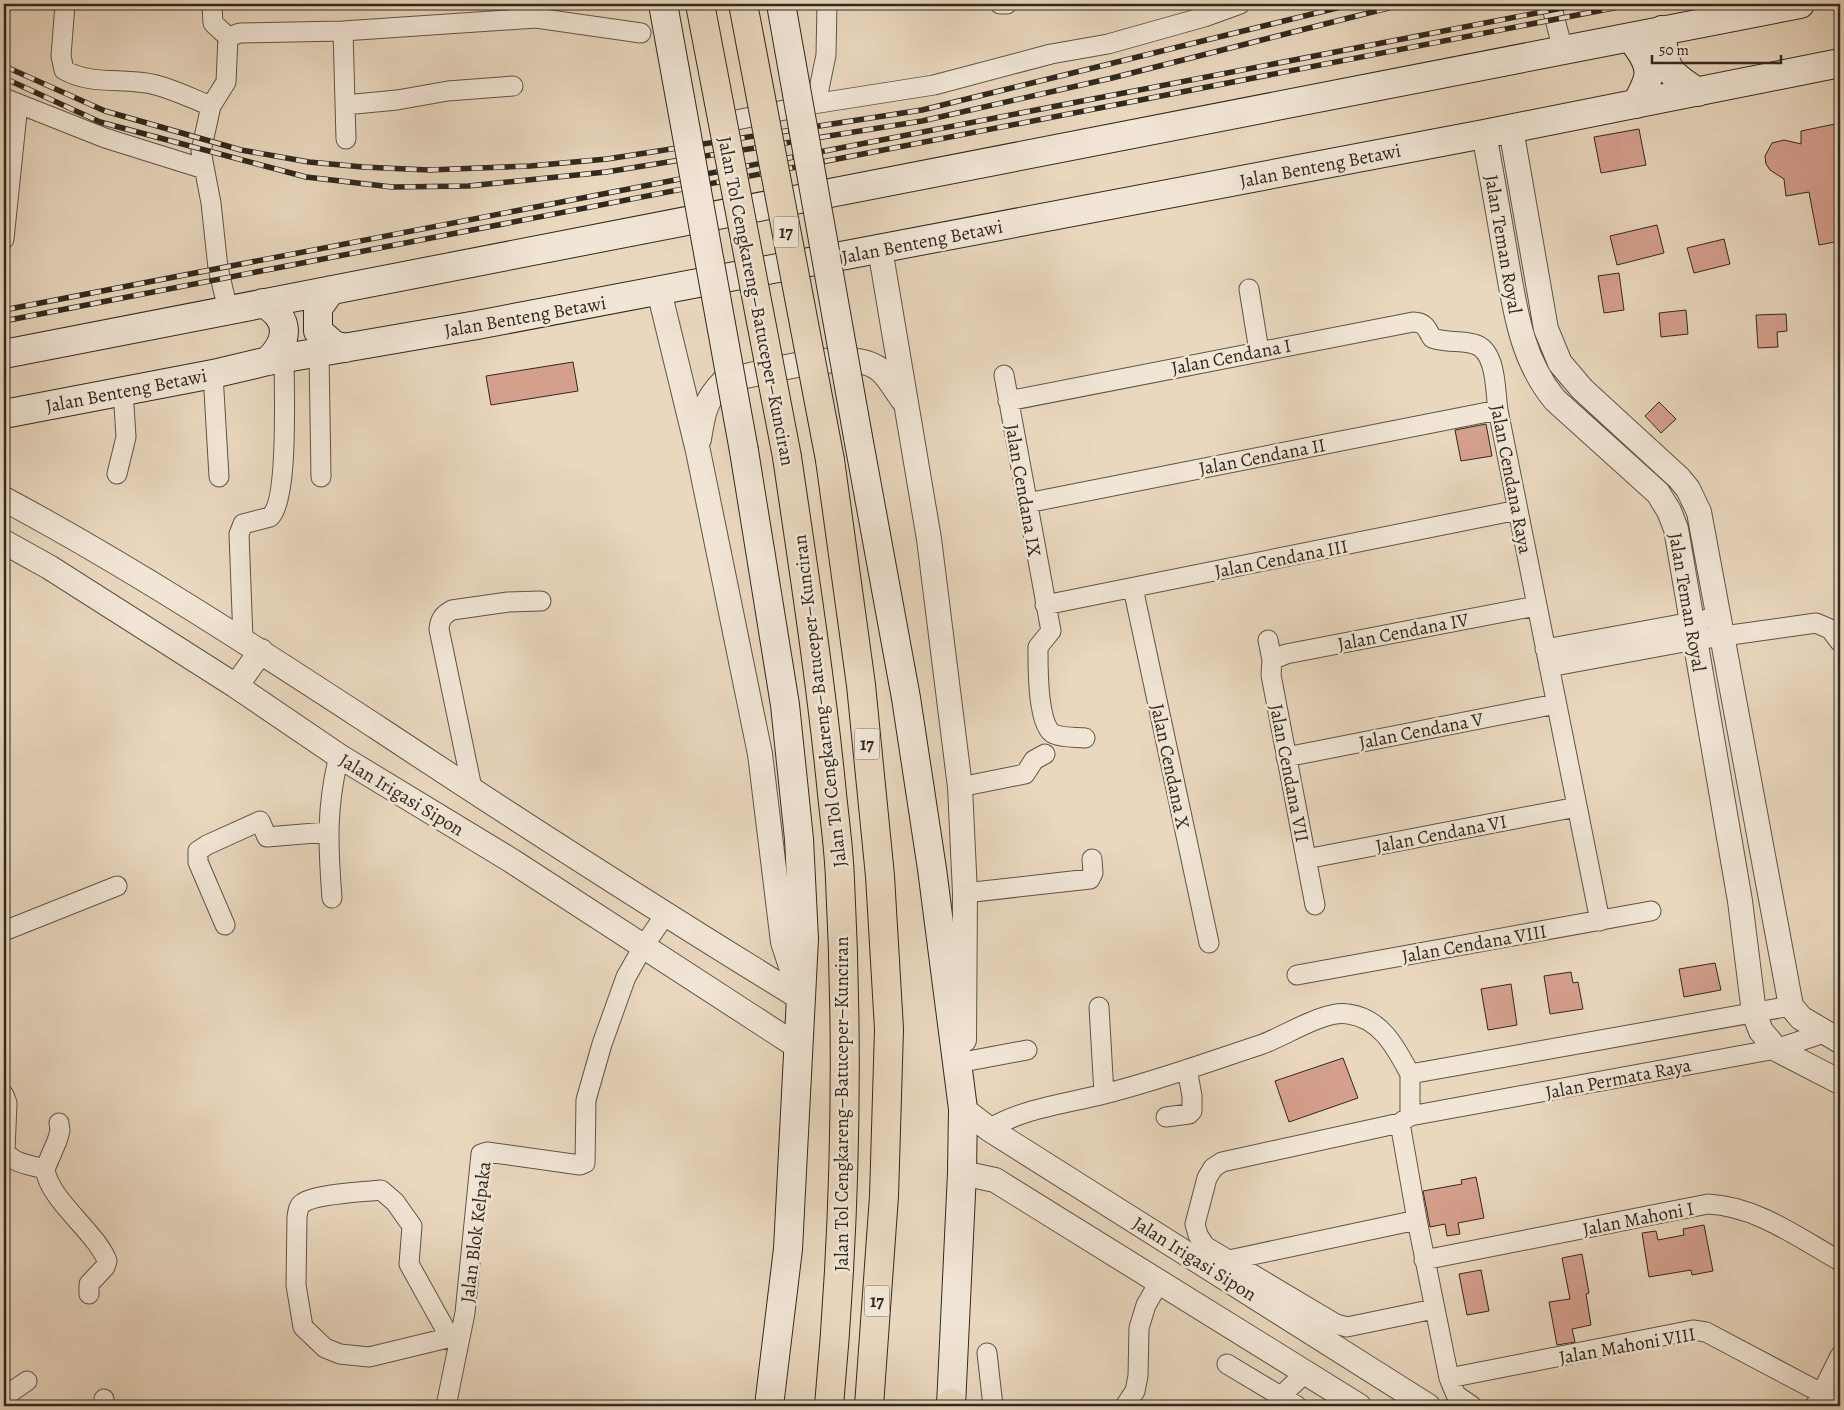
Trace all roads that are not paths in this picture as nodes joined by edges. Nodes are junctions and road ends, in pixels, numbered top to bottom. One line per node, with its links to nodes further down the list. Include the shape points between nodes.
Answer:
1 (65, 4): 27 (street, via 61,56 64,70 83,77 157,85)
2 (212, 4): 17 (street, via 213,23)
3 (663, 4): 99 (main road, bridge, via 744,451 785,705 799,840 804,939)
4 (700, 4): 141 (highway, Jalan Tol Cengkareng–Batuceper–Kunciran / 17, bridge, via 787,457 822,694 840,878 844,1001 842,1196 840,1289)
5 (743, 4): 142 (highway, Jalan Tol Cengkareng–Batuceper–Kunciran / 17, bridge, via 830,460 861,686 880,876 889,1029 884,1196)
6 (781, 4): 113 (main road, bridge, via 908,708)
7 (826, 4): 24 (street, via 826,55)
8 (1000, 4): 9 (street)
9 (1007, 4)
10 (1240, 4): 24 (street, via 1108,44 1051,54 934,85)
11 (1551, 4): 19 (street)
12 (1800, 4): 14 (main road)
13 (536, 11): 15 (street); 16 (street)
14 (1662, 30): 18 (main road); 22 (main road, via 1663,59 1668,70)
15 (343, 31): 17 (street, via 240,33); 26 (street)
16 (641, 33)
17 (228, 37): 27 (street, via 226,82)
18 (1630, 37): 19 (main road); 25 (main road, via 1643,53 1649,70 1646,89)
19 (1563, 50): 38 (main road)
20 (1840, 63): 22 (main road, Jalan Benteng Betawi)
21 (513, 86): 26 (street)
22 (1698, 92): 25 (main road, Jalan Benteng Betawi)
23 (11, 101): 32 (street, via 105,138); 35 (street)
24 (813, 104): 28 (street)
25 (1636, 104): 29 (main road, Jalan Benteng Betawi)
26 (345, 105): 31 (street)
27 (212, 106): 32 (street, via 202,140)
28 (727, 122)
29 (1511, 129): 30 (main road, Jalan Benteng Betawi); 33 (street, Jalan Teman Royal)
30 (1484, 134): 34 (street, Jalan Teman Royal); 36 (main road, Jalan Benteng Betawi)
31 (346, 139)
32 (204, 169): 41 (street, via 218,268)
33 (1524, 201): 34 (street); 61 (street, Jalan Teman Royal, via 1546,328 1560,363 1582,389 1679,478 1694,501)
34 (1498, 206): 62 (street, Jalan Teman Royal, via 1518,324 1535,370 1556,400 1658,493)
35 (4, 239)
36 (880, 249): 39 (main road, Jalan Benteng Betawi); 51 (street)
37 (1249, 288): 44 (street)
38 (331, 290): 40 (main road); 43 (main road, via 318,308 318,331 334,345)
39 (659, 291): 43 (main road, Jalan Benteng Betawi); 54 (street)
40 (263, 303): 41 (main road); 46 (main road, via 278,313 284,335)
41 (228, 310): 45 (main road)
42 (1446, 342): 44 (street, Jalan Cendana I, via 1432,338 1420,322 1413,322); 52 (street, Jalan Cendana Raya, via 1470,343 1483,348 1490,358)
43 (332, 350): 46 (main road, Jalan Benteng Betawi); 57 (street)
44 (1259, 351): 50 (street, Jalan Cendana I)
45 (4, 354)
46 (276, 360): 47 (main road, Jalan Benteng Betawi); 72 (street, via 285,459 275,509 270,517 243,524 239,534)
47 (213, 374): 49 (main road, Jalan Benteng Betawi); 56 (street)
48 (1004, 375): 50 (street, Jalan Cendana IX)
49 (124, 390): 53 (main road, Jalan Benteng Betawi); 55 (street, via 126,437)
50 (1008, 401): 59 (street, Jalan Cendana IX)
51 (905, 402): 54 (street, via 880,369 858,360 835,359 724,381 712,393 703,412); 81 (street, via 929,540)
52 (1498, 410): 59 (street, Jalan Cendana II); 60 (street, Jalan Cendana Raya)
53 (4, 414)
54 (698, 450): 99 (street, via 760,754 784,942)
55 (117, 474)
56 (219, 477)
57 (321, 477)
58 (4, 498): 72 (street, via 71,535)
59 (1027, 503): 66 (street, Jalan Cendana IX)
60 (1518, 510): 64 (street, Jalan Cendana III); 67 (street, Jalan Cendana Raya)
61 (1703, 526): 62 (street); 68 (street, Jalan Teman Royal)
62 (1676, 529): 69 (street, Jalan Teman Royal)
63 (4, 542): 75 (street, Jalan Irigasi Sipon)
64 (1133, 588): 66 (street, Jalan Cendana III); 96 (street, Jalan Cendana X)
65 (541, 601): 82 (street, via 452,610 440,621)
66 (1045, 605): 77 (street, Jalan Cendana IX, via 1051,631 1038,647 1038,666 1046,728 1053,734)
67 (1536, 606): 73 (street, Jalan Cendana Raya); 74 (street, Jalan Cendana IV, via 1286,654)
68 (1721, 626): 69 (street); 70 (street, via 1816,623); 100 (street, Jalan Teman Royal)
69 (1693, 631): 73 (street); 102 (street, Jalan Teman Royal, via 1740,901)
70 (1837, 632)
71 (1268, 640): 74 (street, Jalan Cendana VII)
72 (253, 650): 75 (street); 82 (street)
73 (1547, 658): 76 (street, Jalan Cendana Raya)
74 (1272, 660): 80 (street, Jalan Cendana VII, via 1271,675)
75 (239, 682): 79 (street, Jalan Irigasi Sipon)
76 (1556, 704): 80 (street, Jalan Cendana V); 83 (street, Jalan Cendana Raya)
77 (1085, 738)
78 (1045, 754): 81 (street, via 1034,760 1025,774)
79 (339, 756): 84 (street); 97 (street, Jalan Irigasi Sipon)
80 (1286, 757): 86 (street, Jalan Cendana VII)
81 (960, 787): 88 (street)
82 (472, 788): 92 (street)
83 (1577, 807): 86 (street, Jalan Cendana VI); 93 (street, Jalan Cendana Raya)
84 (327, 832): 89 (street); 94 (street, via 267,837 260,821 206,844 198,851 198,862)
85 (1092, 859): 88 (street, via 1090,879)
86 (1306, 859): 90 (street, Jalan Cendana VII)
87 (118, 886): 95 (street)
88 (965, 892): 107 (street)
89 (332, 898)
90 (1315, 905)
91 (1651, 911): 93 (street, Jalan Cendana VIII)
92 (664, 917): 97 (street, Jalan Blok Kelpaka); 99 (street)
93 (1600, 921): 98 (street, Jalan Cendana VIII, via 1334,976)
94 (225, 925)
95 (4, 931)
96 (1209, 943)
97 (644, 945): 104 (street, Jalan Irigasi Sipon); 127 (street, Jalan Blok Kelpaka, via 618,995 589,1087 585,1163 487,1152 481,1154 465,1313)
98 (1297, 975)
99 (799, 997): 104 (main road)
100 (1791, 1006): 102 (street); 103 (street, via 1800,1018)
101 (1099, 1007): 111 (street)
102 (1754, 1014): 105 (street, Jalan Teman Royal, via 1761,1031); 109 (street, via 1676,1025)
103 (1832, 1037): 105 (street, Jalan Permata Raya)
104 (800, 1045): 140 (main road, via 788,1249)
105 (1776, 1049): 110 (street, Jalan Teman Royal); 115 (street, Jalan Permata Raya)
106 (1027, 1050): 107 (street)
107 (963, 1062): 113 (street)
108 (1188, 1068): 109 (street, via 1266,1043 1330,1016 1348,1014 1370,1021 1393,1041); 111 (street); 114 (street, via 1192,1111)
109 (1410, 1074): 115 (street)
110 (1840, 1082)
111 (1104, 1094): 117 (street, via 1041,1108)
112 (4, 1095): 119 (street, via 7,1103 5,1151 17,1162)
113 (963, 1114): 117 (street, Jalan Irigasi Sipon); 118 (main road)
114 (1166, 1117)
115 (1405, 1120): 120 (street); 121 (street, Jalan Permata Raya, via 1222,1162 1213,1168 1207,1178 1196,1224 1205,1246)
116 (59, 1123): 119 (street, via 57,1141)
117 (989, 1129): 147 (street, Jalan Irigasi Sipon)
118 (962, 1165): 124 (street, Jalan Irigasi Sipon, via 995,1180); 138 (main road)
119 (45, 1169): 125 (street, via 56,1193 106,1258 106,1267 89,1284)
120 (1416, 1220): 121 (street); 122 (street)
121 (1229, 1260): 126 (street, via 1336,1324 1347,1327)
122 (1424, 1260): 123 (street, Jalan Mahoni I, via 1708,1204 1729,1205 1752,1213); 126 (street)
123 (1840, 1261)
124 (1160, 1281): 131 (street, Jalan Irigasi Sipon); 144 (street, via 1146,1305 1139,1328 1138,1376 1135,1391)
125 (89, 1294)
126 (1434, 1309): 132 (street)
127 (454, 1335): 127 (street, via 369,1357 340,1354 325,1348 309,1335 302,1327 296,1285 297,1216 302,1203 334,1195 381,1190 395,1202 412,1226 409,1264); 139 (street, Jalan Blok Kelpaka)
128 (987, 1353): 143 (street)
129 (1840, 1356): 136 (street)
130 (1227, 1364): 134 (street)
131 (1306, 1372): 134 (street); 146 (street, Jalan Irigasi Sipon)
132 (1449, 1378): 136 (street, Jalan Mahoni VIII, via 1693,1330 1706,1332); 148 (street, via 1456,1395)
133 (27, 1381): 135 (street)
134 (1281, 1396): 145 (street)
135 (4, 1397)
136 (1818, 1400): 137 (street, Jalan Mahoni VIII)
137 (1840, 1403)
138 (951, 1405)
139 (446, 1406)
140 (769, 1406)
141 (830, 1406)
142 (868, 1406)
143 (993, 1406)
144 (1124, 1406)
145 (1298, 1406)
146 (1359, 1406)
147 (1428, 1406)
148 (1472, 1406)

